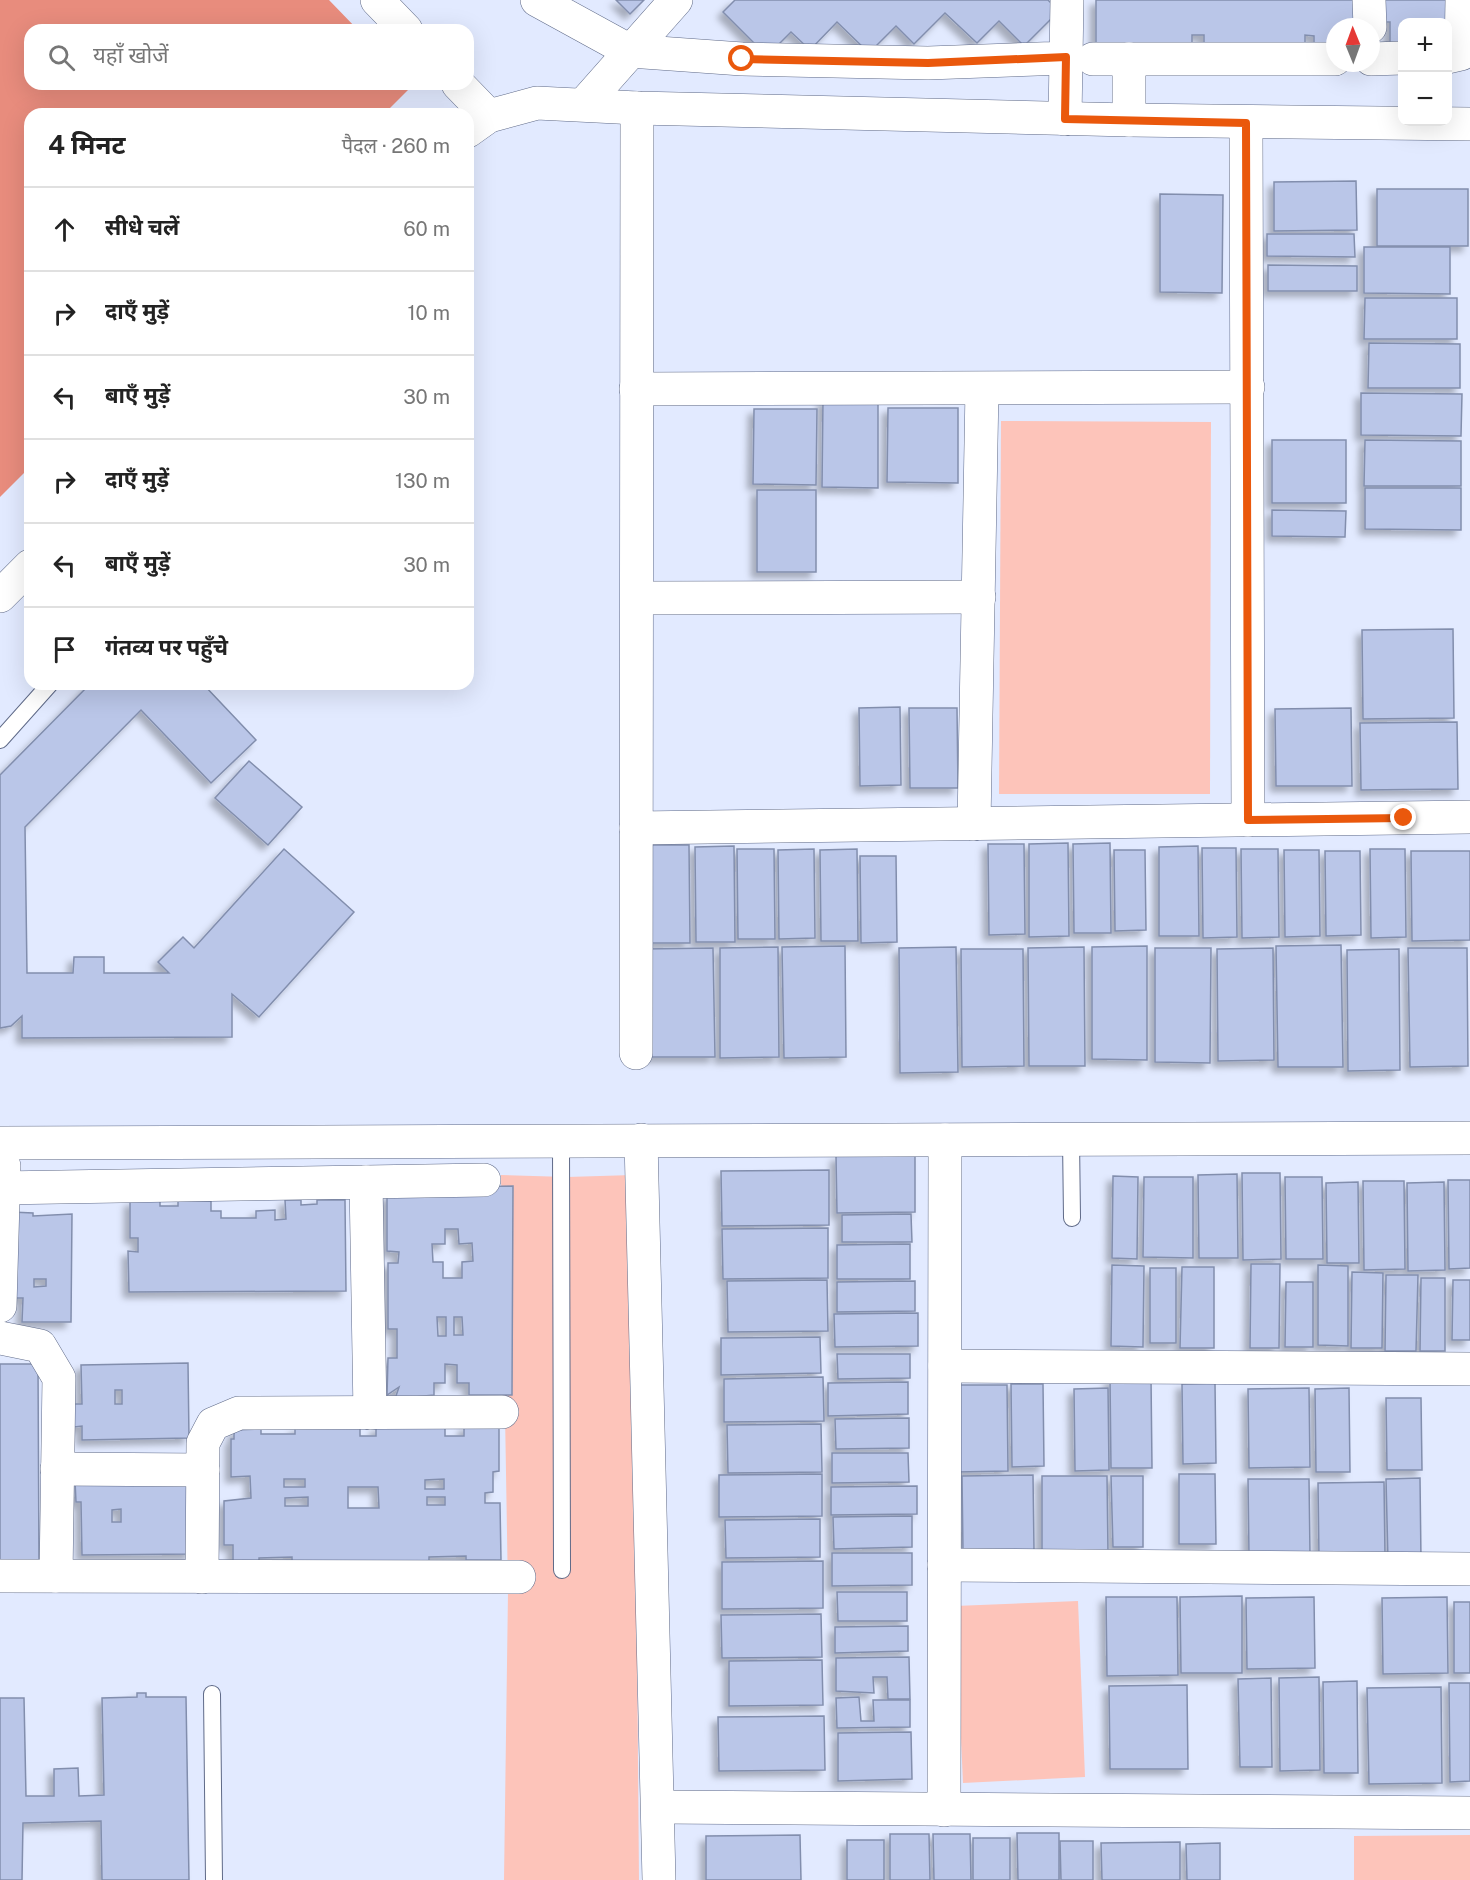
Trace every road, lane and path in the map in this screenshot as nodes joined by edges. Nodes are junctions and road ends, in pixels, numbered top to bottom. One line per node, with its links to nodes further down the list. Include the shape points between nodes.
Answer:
1 (377, 0): 8 (street)
2 (537, 0): 9 (street)
3 (676, 0): 9 (street)
4 (1068, 0): 11 (street)
5 (1369, 0): 7 (street)
6 (1462, 0): 10 (street, via 1461,54)
7 (1370, 18)
8 (400, 24)
9 (630, 51): 11 (street, via 742,59 928,63); 17 (street)
10 (1452, 56)
11 (1079, 58): 13 (street); 20 (street)
12 (1398, 58): 15 (street)
13 (1129, 59): 14 (street); 21 (street)
14 (1326, 59)
15 (1380, 59)
16 (461, 90): 18 (street)
17 (584, 104): 19 (street); 23 (street, via 537,103)
18 (471, 108)
19 (637, 108): 20 (street); 26 (street)
20 (1065, 119): 21 (street)
21 (1129, 120): 22 (street)
22 (1246, 123): 24 (street); 25 (street)
23 (479, 124)
24 (1470, 124)
25 (1248, 387): 27 (street); 35 (street)
26 (636, 389): 27 (street); 31 (street)
27 (982, 389): 30 (street)
28 (24, 572): 29 (street)
29 (0, 596)
30 (979, 597): 31 (street); 36 (street)
31 (636, 598): 37 (street)
32 (45, 690): 33 (lane)
33 (0, 740)
34 (1470, 817): 35 (street)
35 (1248, 820): 36 (street)
36 (974, 824): 37 (street)
37 (636, 828): 38 (street)
38 (636, 1053)
39 (1470, 1138): 40 (street)
40 (1071, 1139): 42 (street); 48 (lane)
41 (641, 1140): 42 (street); 43 (street); 65 (street)
42 (945, 1140): 51 (street)
43 (561, 1141): 44 (street); 59 (lane)
44 (2, 1143): 47 (street)
45 (484, 1180): 46 (street)
46 (366, 1182): 47 (street); 54 (street)
47 (2, 1188): 49 (street)
48 (1072, 1218)
49 (0, 1306)
50 (0, 1338): 55 (street, via 40,1346 59,1378)
51 (945, 1366): 52 (street); 57 (street)
52 (1470, 1370)
53 (502, 1412): 54 (street)
54 (370, 1413): 56 (street, via 239,1413 213,1424 203,1443)
55 (57, 1469): 56 (street); 61 (street)
56 (203, 1470): 62 (street)
57 (944, 1565): 58 (street); 66 (street)
58 (1470, 1569)
59 (562, 1570)
60 (0, 1576): 61 (street)
61 (56, 1576): 62 (street)
62 (202, 1577): 63 (street)
63 (519, 1577)
64 (212, 1694): 68 (lane)
65 (659, 1807): 66 (street); 69 (street)
66 (944, 1810): 67 (street)
67 (1470, 1813)
68 (213, 1880)
69 (659, 1880)

